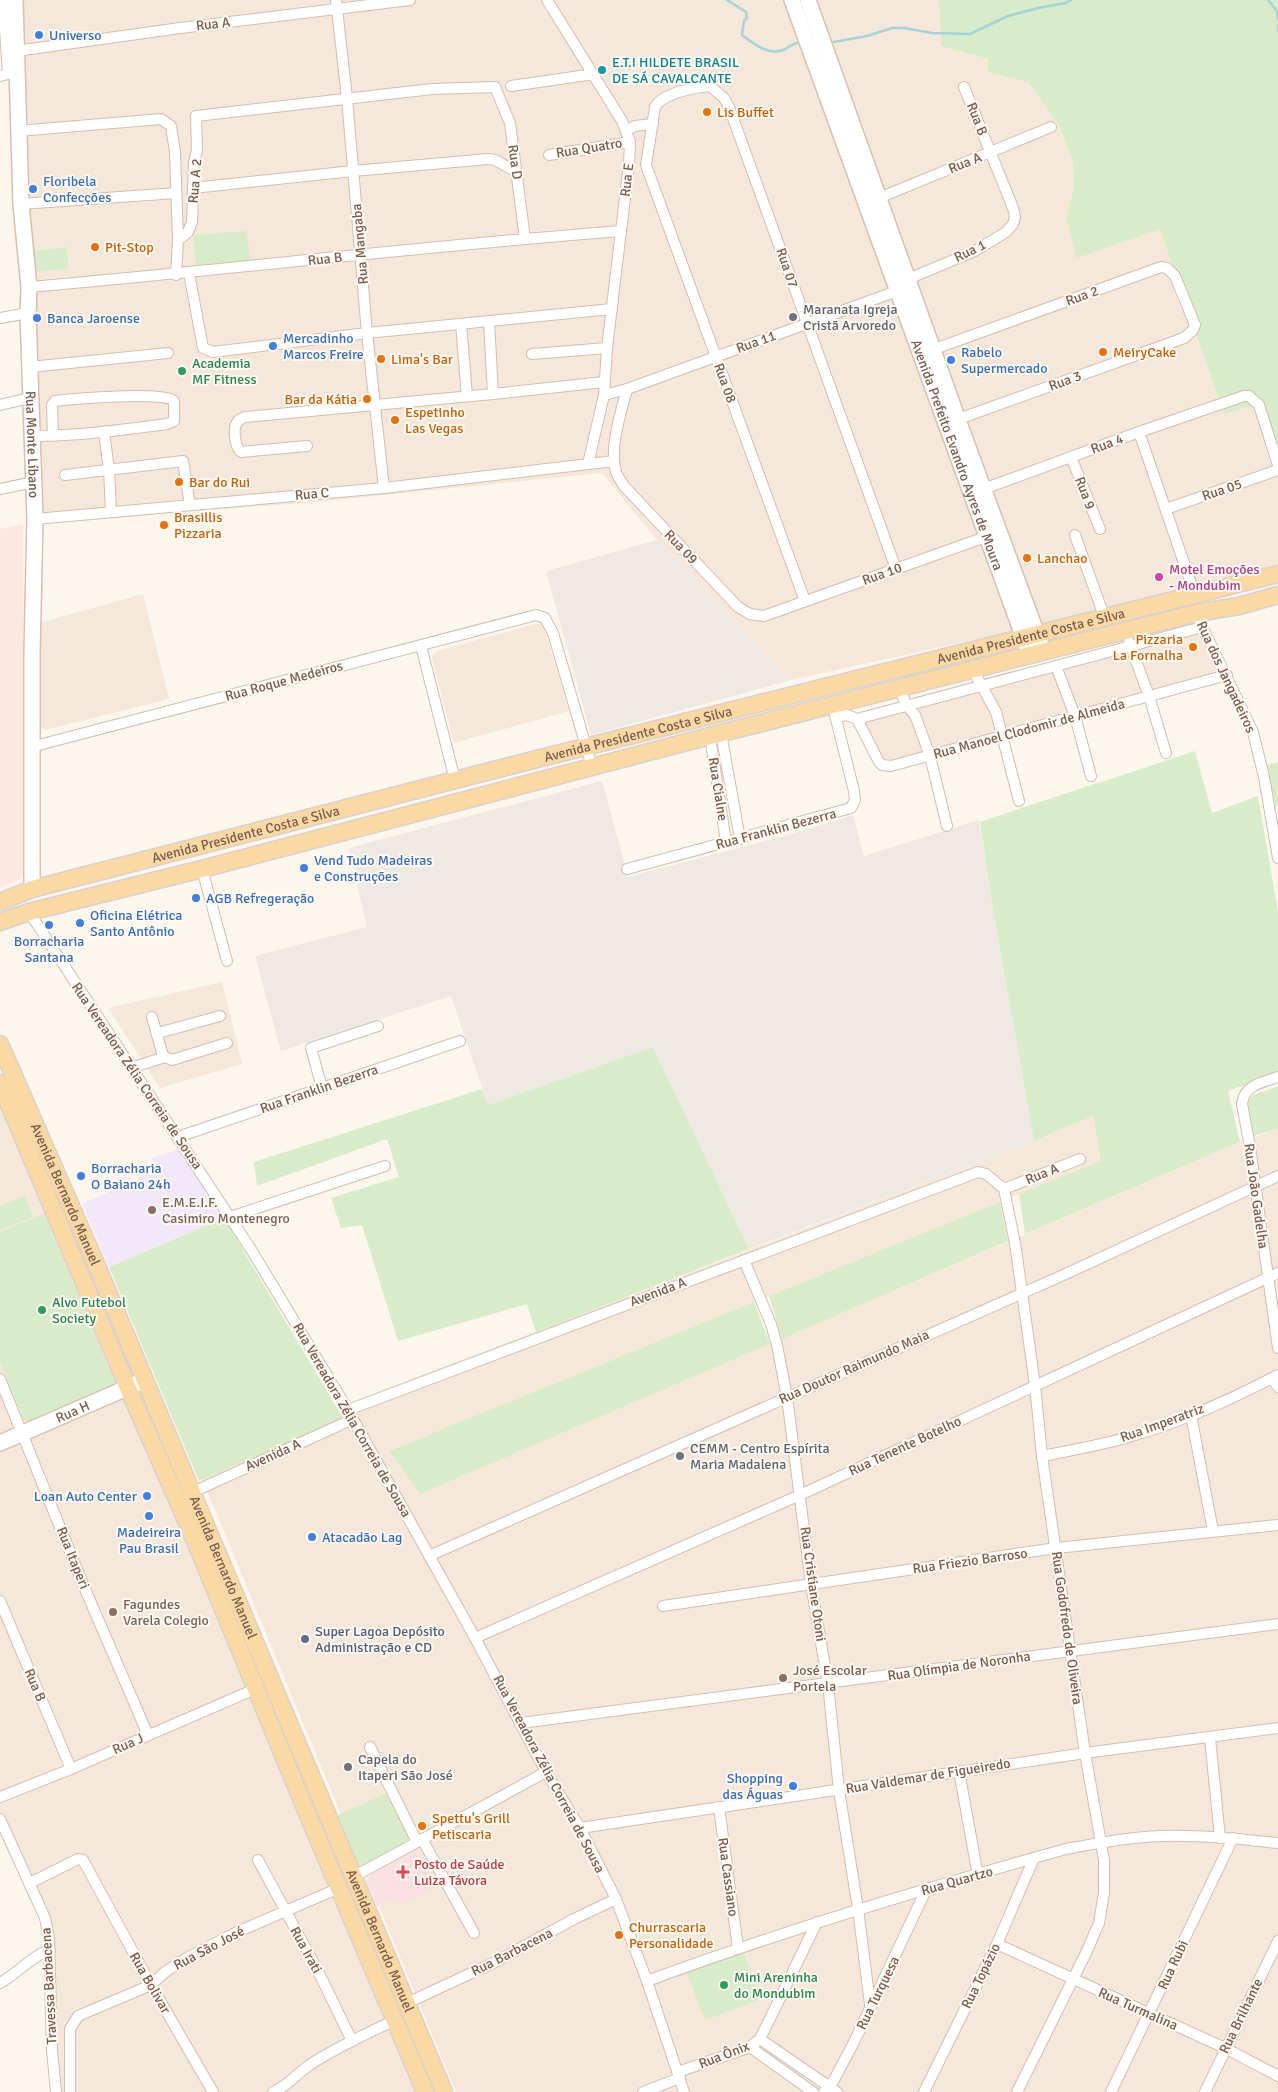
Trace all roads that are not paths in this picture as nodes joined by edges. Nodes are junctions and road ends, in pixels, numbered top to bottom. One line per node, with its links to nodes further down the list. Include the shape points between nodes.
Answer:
1 (3, 0): 10 (street, via 8,74)
2 (15, 0): 8 (street, Rua Monte Líbano)
3 (410, 0): 7 (street, Rua A)
4 (547, 0): 9 (street, Rua E)
5 (792, 0): 38 (street, Avenida Prefeito Evandro Ayres de Moura)
6 (808, 0): 27 (street, Avenida Prefeito Evandro Ayres de Moura)
7 (336, 5): 8 (street, Rua A); 13 (street, Rua Mangaba)
8 (16, 51): 17 (street, Rua Monte Líbano)
9 (594, 74): 11 (street); 16 (street, Rua E)
10 (0, 76)
11 (511, 86)
12 (964, 87): 19 (street, Rua B)
13 (347, 98): 23 (street, Rua Mangaba); 24 (street, Rua D, via 432,89 495,87 508,115); 25 (street, Rua A 2, via 196,116)
14 (653, 124): 16 (street); 22 (street, Rua 07); 43 (street, Rua 07, via 655,107 666,97 710,86 724,98 752,166)
15 (1051, 127): 19 (street, Rua A)
16 (627, 130): 18 (street, Rua E)
17 (18, 131): 26 (street, via 161,119 171,126); 28 (street, Rua Monte Líbano)
18 (630, 142): 20 (street, Rua Quatro); 21 (street, Rua E)
19 (991, 152): 27 (street, Rua A); 29 (street, Rua B)
20 (549, 155)
21 (629, 164): 22 (street); 30 (street, Rua E)
22 (646, 165): 51 (street, Rua 08)
23 (353, 171): 24 (street, via 488,159); 25 (street); 33 (street, Rua Mangaba)
24 (517, 172): 31 (street, Rua D)
25 (193, 188): 32 (street, Rua A 2, via 192,222 188,232)
26 (176, 193): 28 (street); 32 (street)
27 (879, 198): 36 (street, Avenida Prefeito Evandro Ayres de Moura)
28 (21, 204): 37 (street, Rua Monte Líbano)
29 (1012, 208): 36 (street, Rua 1, via 1015,217 1006,232 975,251)
30 (621, 231): 31 (street, Rua B); 39 (street, Rua E)
31 (525, 239): 33 (street, Rua B)
32 (178, 240): 35 (street)
33 (361, 256): 34 (street, Rua B); 45 (street, Rua Mangaba)
34 (189, 273): 35 (street, Rua B); 45 (street, via 203,348 213,352)
35 (176, 274): 37 (street, Rua B)
36 (908, 279): 38 (street); 48 (street, Avenida Prefeito Evandro Ayres de Moura)
37 (29, 287): 40 (street, Rua Monte Líbano)
38 (898, 292): 43 (street, Rua 11); 48 (street, Avenida Prefeito Evandro Ayres de Moura)
39 (612, 309): 42 (street); 47 (street, Rua E)
40 (28, 312): 41 (street); 52 (street, Rua Monte Líbano)
41 (0, 318)
42 (489, 322): 44 (street); 55 (street)
43 (807, 323): 51 (street, Rua 11); 85 (street, Rua 07)
44 (461, 324): 45 (street); 57 (street)
45 (367, 333): 59 (street, Rua Mangaba)
46 (1184, 338): 48 (street, Rua 2, via 1195,325 1175,276 1161,267); 61 (street, Rua 3)
47 (607, 348): 50 (street); 53 (street, Rua E)
48 (927, 352): 61 (street, Avenida Prefeito Evandro Ayres de Moura)
49 (168, 353): 52 (street)
50 (532, 354)
51 (715, 356): 54 (street, Rua 11); 91 (street, Rua 08)
52 (30, 367): 58 (street, Rua Monte Líbano)
53 (604, 382): 55 (street); 56 (street)
54 (627, 389): 56 (street); 68 (street, Rua 09, via 617,428)
55 (493, 394): 57 (street)
56 (604, 395): 69 (street)
57 (467, 396): 59 (street)
58 (30, 398): 60 (street); 64 (street, Rua Monte Líbano)
59 (376, 404): 66 (street, via 245,417 235,428 237,448 241,452); 75 (street, Rua Mangaba)
60 (0, 405)
61 (952, 422): 77 (street, Avenida Prefeito Evandro Ayres de Moura)
62 (104, 432): 65 (street); 65 (street, via 174,421 174,401 169,397 131,395 53,402); 71 (street)
63 (1139, 432): 67 (street, Rua 4); 70 (street, Rua 4, via 1249,396 1258,406); 79 (street)
64 (32, 436): 65 (street); 74 (street, Rua Monte Líbano)
65 (53, 436)
66 (307, 446)
67 (1071, 457): 77 (street, Rua 4); 82 (street, Rua 9)
68 (614, 462): 69 (street); 94 (street, Rua 09, via 616,474 624,486 738,607 750,614)
69 (588, 464): 75 (street, Rua C)
70 (1278, 465)
71 (109, 470): 73 (street); 78 (street, via 183,461); 80 (street)
72 (1278, 470): 79 (street, Rua 05)
73 (65, 475)
74 (34, 482): 76 (street); 81 (street, Rua Monte Líbano)
75 (384, 488): 78 (street, Rua C)
76 (0, 489)
77 (977, 491): 83 (street, Avenida Prefeito Evandro Ayres de Moura)
78 (190, 505): 80 (street, Rua C)
79 (1166, 509): 89 (street)
80 (111, 511): 81 (street, Rua C)
81 (35, 518): 117 (street, Rua Monte Líbano)
82 (1100, 530)
83 (993, 534): 85 (street, Rua 10); 98 (street, Avenida Prefeito Evandro Ayres de Moura)
84 (1075, 535): 95 (street)
85 (896, 569): 91 (street, Rua 10)
86 (1278, 574): 87 (main road, Avenida Presidente Costa e Silva)
87 (1252, 581): 88 (main road, Avenida Presidente Costa e Silva); 92 (main road)
88 (1235, 586): 89 (main road, Avenida Presidente Costa e Silva); 93 (main road)
89 (1195, 595): 95 (main road, Avenida Presidente Costa e Silva)
90 (1278, 595): 92 (main road, Avenida Presidente Costa e Silva)
91 (805, 601): 94 (street, Rua 10)
92 (1258, 601): 93 (main road, Avenida Presidente Costa e Silva)
93 (1239, 606): 96 (main road, Avenida Presidente Costa e Silva)
94 (764, 616)
95 (1104, 616): 98 (main road, Avenida Presidente Costa e Silva)
96 (1199, 620): 97 (main road, Avenida Presidente Costa e Silva); 100 (street); 106 (street, Rua dos Jangadeiros)
97 (1124, 632): 100 (street); 101 (main road, Avenida Presidente Costa e Silva)
98 (1030, 635): 101 (street, Avenida Prefeito Evandro Ayres de Moura); 102 (main road, Avenida Presidente Costa e Silva)
99 (421, 646): 117 (street, Rua Roque Medeiros); 118 (street, Rua Roque Medeiros, via 536,615 545,618 554,633); 123 (street)
100 (1131, 647): 103 (street); 110 (street)
101 (1037, 653): 104 (main road, Avenida Presidente Costa e Silva)
102 (917, 663): 105 (main road, Avenida Presidente Costa e Silva); 107 (main road, via 912,674)
103 (1056, 666): 108 (street); 113 (street)
104 (973, 670): 107 (main road, Avenida Presidente Costa e Silva); 108 (street)
105 (886, 671): 109 (main road, via 890,672); 118 (main road, Avenida Presidente Costa e Silva)
106 (1227, 675): 110 (street, Rua Manoel Clodomir de Almeida); 131 (street, Rua dos Jangadeiros, via 1253,732)
107 (920, 682): 109 (main road, Avenida Presidente Costa e Silva)
108 (981, 685): 111 (street); 116 (street, via 996,712)
109 (897, 689): 111 (street); 112 (main road, Avenida Presidente Costa e Silva)
110 (1149, 696): 113 (street, Rua Manoel Clodomir de Almeida); 119 (street)
111 (906, 705): 114 (street); 120 (street, via 915,715)
112 (834, 711): 114 (street); 115 (main road, Avenida Presidente Costa e Silva); 128 (street, Rua Franklin Bezerra, via 854,791 855,800 851,808)
113 (1075, 716): 116 (street, Rua Manoel Clodomir de Almeida); 122 (street)
114 (857, 719): 120 (street, Rua Manoel Clodomir de Almeida, via 882,765 891,766)
115 (715, 734): 121 (main road, Avenida Presidente Costa e Silva); 128 (street, Rua Cialne); 129 (street, Rua Cialne)
116 (1002, 735): 120 (street, Rua Manoel Clodomir de Almeida); 124 (street)
117 (32, 747): 136 (street, Rua Monte Líbano)
118 (586, 747): 121 (street); 123 (main road, Avenida Presidente Costa e Silva)
119 (1166, 753)
120 (930, 756): 126 (street)
121 (592, 767): 127 (main road, Avenida Presidente Costa e Silva)
122 (1091, 776)
123 (455, 780): 125 (main road, Avenida Presidente Costa e Silva)
124 (1019, 801)
125 (353, 806): 127 (main road); 130 (main road, Avenida Presidente Costa e Silva)
126 (947, 826)
127 (359, 828): 132 (main road, Avenida Presidente Costa e Silva)
128 (740, 839): 129 (street, Rua Franklin Bezerra)
129 (726, 842): 133 (street, Rua Franklin Bezerra)
130 (154, 858): 134 (main road, Avenida Presidente Costa e Silva); 135 (main road, via 133,872 135,880)
131 (1278, 858)
132 (202, 869): 135 (main road, Avenida Presidente Costa e Silva); 141 (street)
133 (627, 869)
134 (107, 870): 136 (main road, Avenida Presidente Costa e Silva); 137 (main road, via 115,873 117,882 113,889)
135 (146, 883): 137 (main road, Avenida Presidente Costa e Silva)
136 (32, 889): 138 (main road, Avenida Presidente Costa e Silva)
137 (102, 894): 139 (main road, Avenida Presidente Costa e Silva)
138 (0, 902)
139 (29, 912): 140 (main road, Avenida Presidente Costa e Silva); 150 (street, Rua Vereadora Zélia Correia de Sousa)
140 (0, 922)
141 (227, 961)
142 (220, 1016): 145 (street)
143 (152, 1017): 145 (street)
144 (378, 1026): 153 (street, via 311,1048)
145 (158, 1033): 149 (street)
146 (460, 1040): 153 (street, Rua Franklin Bezerra)
147 (227, 1043): 149 (street, via 172,1060)
148 (0, 1044): 167 (main road, Avenida Bernardo Manuel)
149 (163, 1056): 150 (street)
150 (131, 1068): 154 (street, Rua Vereadora Zélia Correia de Sousa)
151 (1278, 1077): 158 (street, Rua João Gadelha, via 1252,1086 1243,1097)
152 (0, 1086): 170 (main road, Avenida Bernardo Manuel)
153 (322, 1088): 154 (street, Rua Franklin Bezerra)
154 (178, 1137): 160 (street, Rua Vereadora Zélia Correia de Sousa)
155 (1080, 1159): 159 (street, Rua A)
156 (385, 1166): 160 (street)
157 (1278, 1176): 158 (street, Rua Doutor Raimundo Maia)
158 (1256, 1186): 163 (street, Rua João Gadelha); 164 (street, Rua Doutor Raimundo Maia)
159 (1004, 1189): 161 (street, Avenida A, via 986,1174 978,1172); 164 (street, Rua Godofredo de Oliveira)
160 (230, 1217): 172 (street, Rua Vereadora Zélia Correia de Sousa)
161 (744, 1260): 171 (street, Rua Cristiane Otoni, via 771,1324); 172 (street, Avenida A)
162 (1278, 1272): 163 (street, Rua Tenente Botelho)
163 (1267, 1277): 165 (street, Rua João Gadelha); 169 (street, Rua Tenente Botelho)
164 (1021, 1293): 169 (street, Rua Godofredo de Oliveira); 171 (street, Rua Doutor Raimundo Maia)
165 (1278, 1348)
166 (0, 1379): 174 (street, Rua Itaperi)
167 (145, 1380): 170 (street, Rua H); 177 (main road, Avenida Bernardo Manuel)
168 (1276, 1380): 173 (street, Rua Imperatriz)
169 (1035, 1385): 176 (street, Rua Godofredo de Oliveira); 178 (street, Rua Tenente Botelho)
170 (128, 1388): 174 (street, Rua H); 190 (main road, Avenida Bernardo Manuel)
171 (787, 1397): 178 (street, Rua Cristiane Otoni); 182 (street, Rua Doutor Raimundo Maia)
172 (350, 1414): 177 (street, Avenida A); 182 (street, Rua Vereadora Zélia Correia de Sousa)
173 (1191, 1415): 176 (street, Rua Imperatriz, via 1131,1436); 180 (street)
174 (22, 1433): 175 (street, Rua H); 193 (street, Rua Itaperi)
175 (0, 1443)
176 (1042, 1456): 181 (street, Rua Godofredo de Oliveira)
177 (192, 1492): 200 (main road, Avenida Bernardo Manuel)
178 (800, 1495): 183 (street, Rua Cristiane Otoni); 187 (street, Rua Tenente Botelho)
179 (1278, 1525): 180 (street, Rua Friezio Barroso)
180 (1212, 1531): 181 (street, Rua Friezio Barroso)
181 (1056, 1548): 183 (street, Rua Friezio Barroso); 188 (street, Rua Godofredo de Oliveira)
182 (429, 1556): 187 (street, Rua Vereadora Zélia Correia de Sousa)
183 (811, 1584): 185 (street, Rua Friezio Barroso); 189 (street, Rua Cristiane Otoni)
184 (0, 1601): 197 (street, Rua B)
185 (662, 1606)
186 (1278, 1624): 188 (street, Rua Olímpia de Noronha)
187 (475, 1638): 191 (street, Rua Vereadora Zélia Correia de Sousa)
188 (1070, 1650): 189 (street, Rua Olímpia de Noronha); 196 (street, Rua Godofredo de Oliveira)
189 (828, 1684): 191 (street, Rua Olímpia de Noronha); 202 (street, Rua Cristiane Otoni)
190 (255, 1689): 193 (street, Rua J); 201 (main road, Avenida Bernardo Manuel)
191 (521, 1722): 199 (street, Rua Vereadora Zélia Correia de Sousa)
192 (1278, 1728): 194 (street, Rua Valdemar de Figueiredo)
193 (148, 1735): 197 (street, Rua J)
194 (1210, 1738): 196 (street, Rua Valdemar de Figueiredo); 209 (street)
195 (370, 1747): 211 (street)
196 (1084, 1753): 198 (street, Rua Valdemar de Figueiredo); 212 (street, Rua Godofredo de Oliveira)
197 (71, 1769): 204 (street, Rua J)
198 (959, 1771): 202 (street, Rua Valdemar de Figueiredo); 216 (street)
199 (546, 1772): 208 (street, Rua Vereadora Zélia Correia de Sousa); 211 (street)
200 (312, 1777): 201 (main road); 203 (main road, Avenida Bernardo Manuel)
201 (295, 1785): 205 (main road, Avenida Bernardo Manuel)
202 (839, 1790): 206 (street, Rua Valdemar de Figueiredo); 222 (street, Rua Cristiane Otoni)
203 (319, 1794): 205 (main road); 217 (main road, Avenida Bernardo Manuel)
204 (0, 1797)
205 (302, 1801): 219 (main road, Avenida Bernardo Manuel)
206 (719, 1807): 208 (street, Rua Valdemar de Figueiredo); 228 (street, Rua Cassiano)
207 (0, 1819): 218 (street)
208 (580, 1828): 221 (street, Rua Vereadora Zélia Correia de Sousa)
209 (1220, 1838): 210 (street, Rua Quartzo); 212 (street, Rua Quartzo, via 1162,1836)
210 (1233, 1838): 213 (street, Rua Quartzo); 236 (street, Rua Rubi)
211 (419, 1840): 217 (street); 225 (street)
212 (1100, 1842): 214 (street, Rua Quartzo); 230 (street, Rua Godofredo de Oliveira, via 1105,1872 1102,1908)
213 (1278, 1843)
214 (1034, 1858): 216 (street, Rua Quartzo); 227 (street, Rua Topázio)
215 (258, 1860): 223 (street, Rua Irati)
216 (978, 1876): 220 (street, Rua Quartzo)
217 (353, 1877): 234 (main road, Avenida Bernardo Manuel)
218 (30, 1883): 229 (street, Travessa Barbacena, via 45,1918); 233 (street, Rua Bolivar, via 78,1859 83,1860)
219 (339, 1888): 223 (street, Rua São José); 238 (main road, Avenida Bernardo Manuel)
220 (926, 1890): 222 (street, Rua Quartzo); 235 (street, Rua Turquesa)
221 (616, 1899): 231 (street, Rua Vereadora Zélia Correia de Sousa); 234 (street, Rua Barbacena, via 493,1963)
222 (858, 1909): 224 (street, Rua Quartzo); 235 (street, Rua Cristiane Otoni)
223 (284, 1912): 233 (street, Rua São José, via 185,1959); 240 (street, Rua Irati)
224 (817, 1922): 228 (street, Rua Quartzo); 239 (street, Rua Ônix)
225 (474, 1933)
226 (1278, 1941): 242 (street, Rua Brilhante)
227 (998, 1944): 230 (street, Rua Turmalina); 255 (street, Rua Topázio)
228 (738, 1948): 231 (street, Rua Quartzo)
229 (50, 1950): 232 (street); 246 (street, Travessa Barbacena)
230 (1072, 1979): 236 (street, Rua Turmalina); 256 (street, Rua Godofredo de Oliveira)
231 (647, 1981): 243 (street, Rua Vereadora Zélia Correia de Sousa)
232 (0, 1983)
233 (150, 1985): 237 (street, Rua São José); 248 (street, Rua Bolivar)
234 (407, 2003): 251 (main road, Avenida Bernardo Manuel)
235 (870, 2004): 245 (street, Rua Turquesa)
236 (1150, 2013): 242 (street, Rua Turmalina); 257 (street, Rua Rubi)
237 (84, 2014): 247 (street, Travessa Barbacena, via 78,2016 70,2029)
238 (395, 2020): 240 (street); 250 (main road, Avenida Bernardo Manuel)
239 (760, 2039): 241 (street, Rua Ônix); 245 (street)
240 (352, 2041): 249 (street, via 309,2065)
241 (750, 2047): 243 (street, Rua Ônix); 254 (street)
242 (1225, 2048): 244 (street, Rua Turmalina); 258 (street, Rua Brilhante)
243 (679, 2075): 252 (street, Rua Ônix); 253 (street, Rua Vereadora Zélia Correia de Sousa)
244 (1278, 2076)
245 (830, 2090)
246 (56, 2092)
247 (70, 2092)
248 (213, 2092)
249 (273, 2092)
250 (425, 2092)
251 (444, 2092)
252 (643, 2092)
253 (684, 2092)
254 (813, 2092)
255 (924, 2092)
256 (1017, 2092)
257 (1111, 2092)
258 (1205, 2092)

